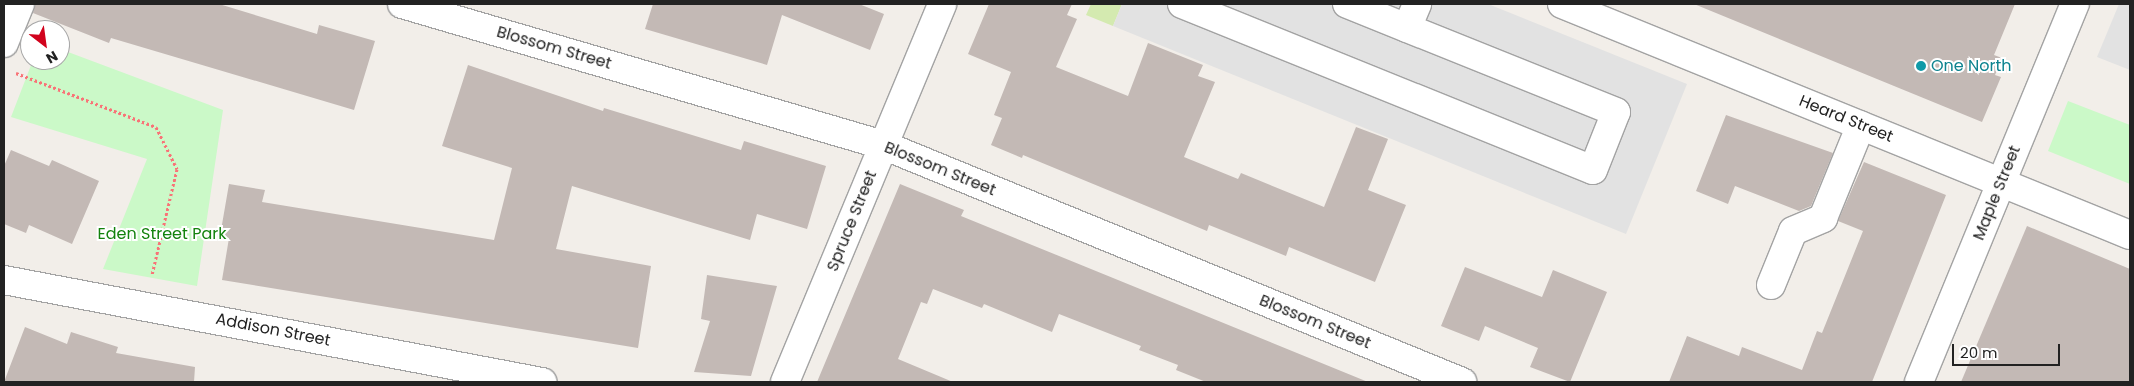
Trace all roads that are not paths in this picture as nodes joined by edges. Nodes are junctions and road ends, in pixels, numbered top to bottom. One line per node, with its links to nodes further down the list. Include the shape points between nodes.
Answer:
1 (20, 4): 10 (street)
2 (402, 4): 12 (street, Blossom Street)
3 (942, 4): 12 (street, Spruce Street)
4 (1182, 4): 9 (street, via 1593,170 1616,112)
5 (1347, 4): 9 (street)
6 (1562, 4): 8 (street, Heard Street)
7 (2075, 4): 13 (street, Maple Street)
8 (1593, 10): 11 (street, Heard Street)
9 (1412, 16)
10 (4, 43)
11 (1861, 125): 13 (street, Heard Street); 16 (street, via 1823,218 1793,231)
12 (883, 145): 18 (street, Spruce Street); 19 (street, Blossom Street)
13 (2001, 183): 14 (street, Heard Street); 20 (street, Maple Street)
14 (2130, 235)
15 (4, 280): 17 (street, Addison Street)
16 (1772, 285)
17 (542, 382)
18 (785, 382)
19 (1462, 382)
20 (1918, 382)

